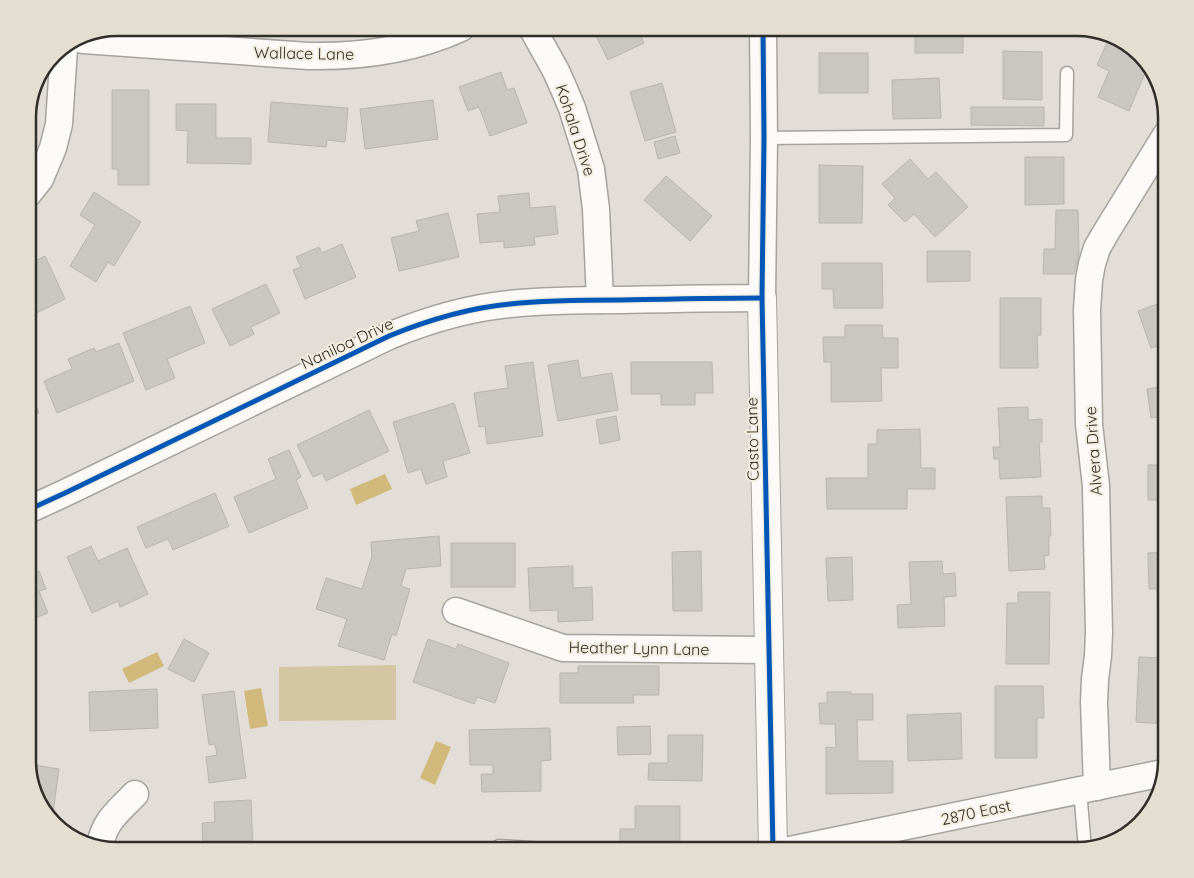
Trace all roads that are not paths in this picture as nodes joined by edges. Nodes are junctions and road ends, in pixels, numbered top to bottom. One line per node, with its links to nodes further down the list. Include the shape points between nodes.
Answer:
1 (440, 36): 4 (street, Wallace Lane, via 402,48 332,57)
2 (536, 36): 11 (street, Kohala Drive, via 564,89 591,169 598,230)
3 (762, 36): 7 (street, Casto Lane)
4 (91, 41)
5 (63, 57): 9 (street, via 53,148)
6 (1067, 72): 7 (lane, via 1066,135)
7 (764, 138): 10 (street, Casto Lane)
8 (1158, 148): 16 (street, Alvera Drive, via 1105,234 1089,280 1089,424 1096,476 1099,632)
9 (36, 184)
10 (762, 298): 11 (street, Naniloa Drive); 14 (street, Casto Lane)
11 (600, 300): 12 (street, Naniloa Drive, via 509,304 474,309 416,325)
12 (36, 506)
13 (456, 611): 14 (street, Heather Lynn Lane, via 563,648)
14 (769, 650): 20 (street, Casto Lane)
15 (1156, 774): 16 (street, 2870 East)
16 (1089, 788): 19 (lane); 21 (street, 2870 East)
17 (135, 794): 18 (street, via 106,825)
18 (102, 840)
19 (1085, 841)
20 (772, 842)
21 (829, 842)

